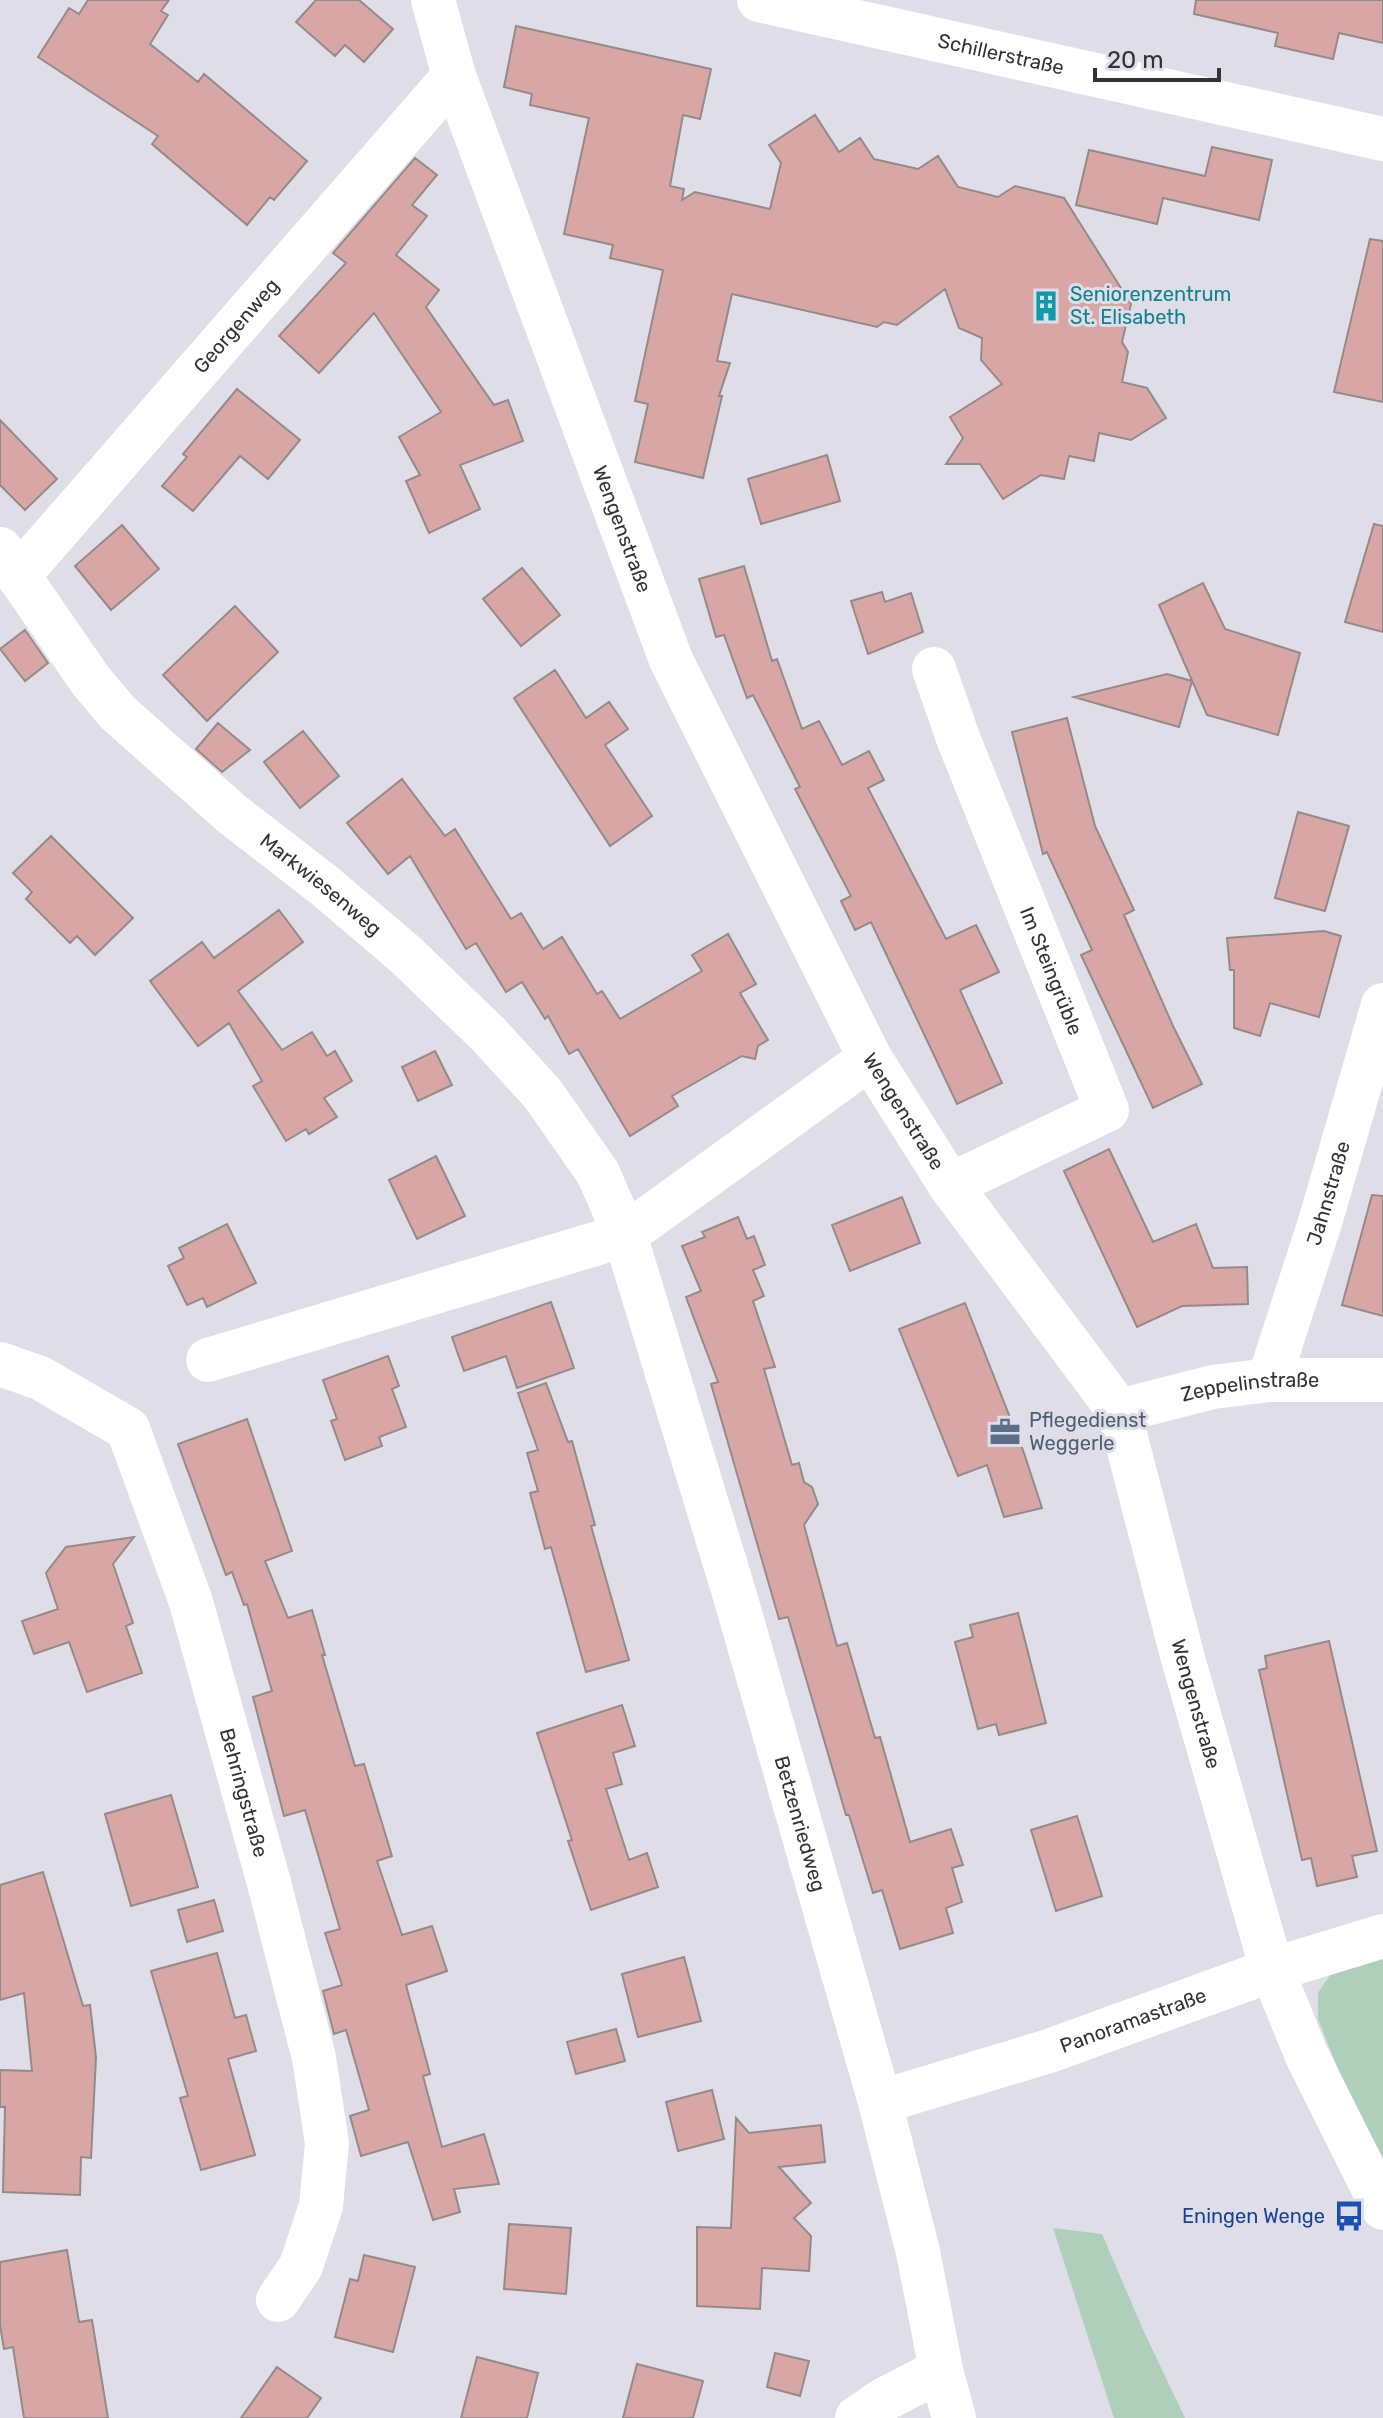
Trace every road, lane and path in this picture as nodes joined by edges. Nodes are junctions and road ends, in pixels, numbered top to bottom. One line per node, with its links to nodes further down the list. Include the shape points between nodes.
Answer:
1 (433, 0): 3 (street, Wengenstraße)
2 (759, 0): 4 (street, Schillerstraße)
3 (454, 76): 5 (street, Georgenweg); 8 (street, Wengenstraße, via 671,660)
4 (1383, 139)
5 (9, 563): 10 (street, Markwiesenweg, via 118,713 406,955 489,1035 542,1093 598,1173)
6 (934, 669): 9 (street, Im Steingrüble, via 1107,1110)
7 (1383, 1005): 13 (street, Jahnstraße)
8 (870, 1058): 9 (street, Wengenstraße); 10 (street)
9 (950, 1185): 15 (street, Wengenstraße)
10 (625, 1235): 11 (street); 18 (street, Betzenriedweg)
11 (208, 1360)
12 (0, 1364): 20 (street, Behringstraße, via 40,1378 128,1429 191,1602 314,2058 327,2143 321,2206 301,2266)
13 (1269, 1380): 14 (street, Zeppelinstraße); 15 (street, Zeppelinstraße, via 1213,1387)
14 (1383, 1380)
15 (1119, 1411): 17 (street, Wengenstraße)
16 (1383, 1936): 17 (street, Panoramastraße)
17 (1272, 1970): 18 (street, Panoramastraße, via 1049,2051); 19 (street, Wengenstraße, via 1307,2056)
18 (880, 2102): 21 (street, Betzenriedweg)
19 (1383, 2208)
20 (278, 2300)
21 (941, 2370): 22 (street); 23 (street, Betzenriedweg)
22 (857, 2418)
23 (954, 2418)

